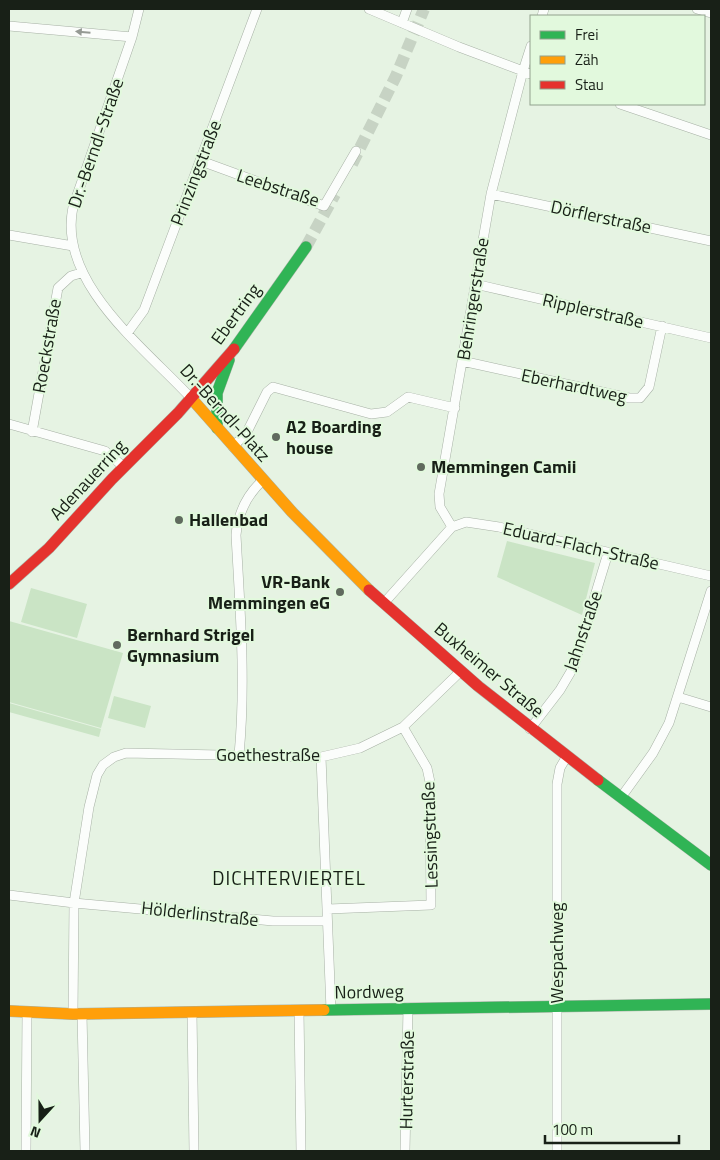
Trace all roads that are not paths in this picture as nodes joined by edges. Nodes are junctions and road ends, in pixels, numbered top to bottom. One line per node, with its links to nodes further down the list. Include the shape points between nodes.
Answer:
1 (139, 9): 7 (street, Dr.-Berndl-Straße)
2 (257, 9): 13 (street, Prinzingstraße)
3 (369, 9): 5 (street)
4 (407, 9): 5 (street)
5 (402, 23): 9 (street)
6 (9, 26): 7 (street, one-way to 6)
7 (132, 37): 17 (street, Dr.-Berndl-Straße, via 73,207 70,221)
8 (530, 53): 9 (street, Behringerstraße)
9 (527, 73): 14 (street, Behringerstraße)
10 (623, 105): 11 (street)
11 (711, 135)
12 (356, 151): 13 (street, Leebstraße, via 324,206)
13 (201, 162): 22 (street, Prinzingstraße, via 144,310)
14 (491, 194): 16 (street, Dörflerstraße); 20 (street, Behringerstraße)
15 (9, 235): 17 (street)
16 (711, 241)
17 (73, 246): 19 (street, Dr.-Berndl-Straße)
18 (306, 246): 24 (main road, Ebertring)
19 (81, 273): 22 (street, Dr.-Berndl-Straße, via 96,296); 31 (street, Roeckstraße, via 71,276 58,288)
20 (475, 284): 21 (street, Ripplerstraße); 25 (street, Behringerstraße)
21 (662, 326): 23 (street, Ripplerstraße); 25 (street, Eberhardtweg, via 649,387 640,398)
22 (128, 332): 26 (street, Dr.-Berndl-Straße)
23 (711, 338)
24 (234, 349): 27 (main road, Ebertring); 30 (main road, via 215,399)
25 (462, 361): 28 (street, Behringerstraße)
26 (162, 369): 27 (street, Dr.-Berndl-Platz)
27 (191, 398): 30 (main road, Dr.-Berndl-Platz); 33 (main road, Adenauerring)
28 (455, 408): 32 (street, via 408,397 387,412 371,414 273,387 267,392 247,432); 35 (street, Behringerstraße, via 438,499)
29 (9, 424): 31 (street)
30 (217, 428): 32 (main road, Dr.-Berndl-Platz)
31 (32, 432): 33 (street, via 105,452)
32 (233, 447): 34 (main road, Dr.-Berndl-Platz)
33 (124, 467): 38 (main road, Adenauerring, via 49,548)
34 (262, 481): 40 (main road, Buxheimer Straße, via 327,550); 46 (street, via 246,501 236,535 243,664)
35 (452, 526): 36 (street, Eduard-Flach-Straße, via 476,522); 40 (street)
36 (608, 553): 37 (street, Eduard-Flach-Straße); 45 (street, Jahnstraße, via 573,668)
37 (711, 576)
38 (9, 584)
39 (711, 590): 42 (street)
40 (384, 603): 41 (main road, Buxheimer Straße)
41 (461, 671): 44 (street, Goethestraße); 45 (main road, Buxheimer Straße)
42 (678, 697): 43 (street); 49 (street, via 660,743)
43 (711, 707)
44 (403, 728): 48 (street, Goethestraße, via 360,748); 53 (street, Lessingstraße, via 427,768 430,782 432,905)
45 (530, 729): 47 (main road, Buxheimer Straße)
46 (240, 755): 48 (street, Goethestraße); 52 (street, Goethestraße, via 126,753 103,765 93,786)
47 (567, 756): 49 (main road, Buxheimer Straße); 56 (street, Wespachweg, via 560,768 557,784)
48 (321, 757): 53 (street)
49 (622, 796): 50 (main road, Buxheimer Straße)
50 (711, 865)
51 (9, 895): 52 (street, Hölderlinstraße)
52 (74, 903): 54 (street, Hölderlinstraße, via 288,923); 63 (street, Goethestraße)
53 (328, 909): 54 (street)
54 (327, 922): 59 (street)
55 (711, 1004): 56 (main road, Nordweg)
56 (557, 1006): 57 (main road, Nordweg); 69 (street, Wespachweg)
57 (408, 1008): 59 (main road, Nordweg); 68 (street, Hurterstraße)
58 (299, 1010): 59 (main road, Nordweg); 61 (main road, Nordweg); 67 (street)
59 (331, 1010)
60 (9, 1011): 62 (main road, Nordweg)
61 (192, 1012): 63 (main road, Nordweg); 66 (street)
62 (27, 1013): 63 (main road, Nordweg); 64 (street)
63 (77, 1014): 65 (street, Goethestraße)
64 (26, 1151)
65 (85, 1151)
66 (194, 1151)
67 (301, 1151)
68 (405, 1151)
69 (557, 1151)

